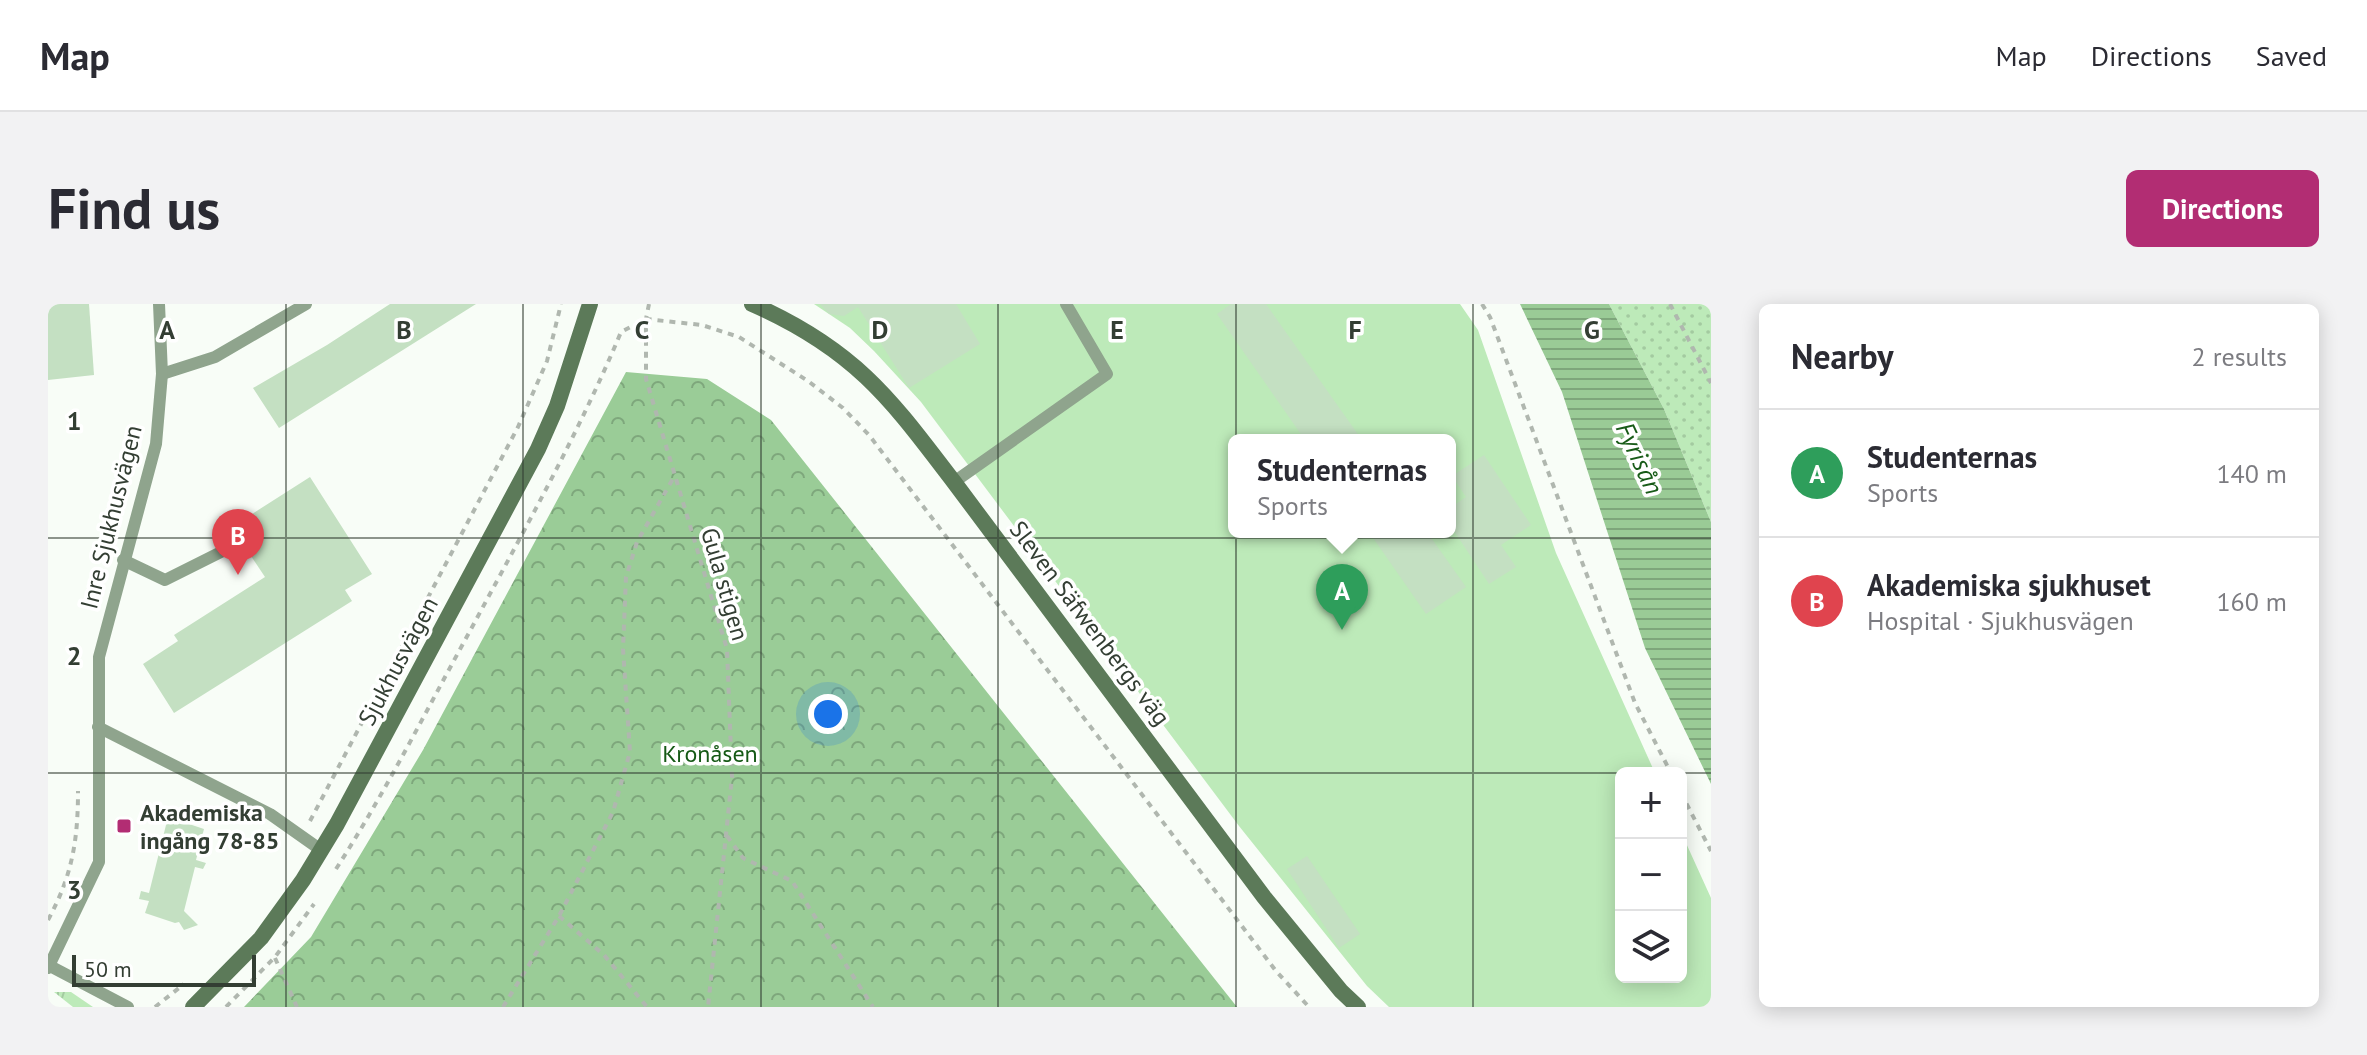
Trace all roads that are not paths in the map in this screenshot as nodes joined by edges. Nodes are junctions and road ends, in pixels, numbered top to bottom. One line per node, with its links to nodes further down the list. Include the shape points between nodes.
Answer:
1 (159, 304): 6 (lane, Inre Sjukhusvägen)
2 (306, 304): 6 (lane, via 215,357)
3 (590, 304): 11 (street, Sjukhusvägen, via 538,449)
4 (752, 304): 7 (street, Sleven Säfwenbergs väg, via 828,346 867,378)
5 (1066, 304): 7 (lane, via 1107,374)
6 (162, 374): 9 (lane, Inre Sjukhusvägen, via 156,444)
7 (954, 482): 15 (street, Sleven Säfwenbergs väg, via 1264,897)
8 (235, 545): 9 (lane, via 165,580)
9 (123, 560): 10 (lane, Inre Sjukhusvägen, via 99,657)
10 (98, 727): 11 (lane, via 270,814); 12 (lane, Inre Sjukhusvägen, via 99,862)
11 (321, 850): 14 (street, Sjukhusvägen, via 261,938)
12 (49, 967): 13 (lane)
13 (128, 1007)
14 (193, 1007)
15 (1358, 1007)

